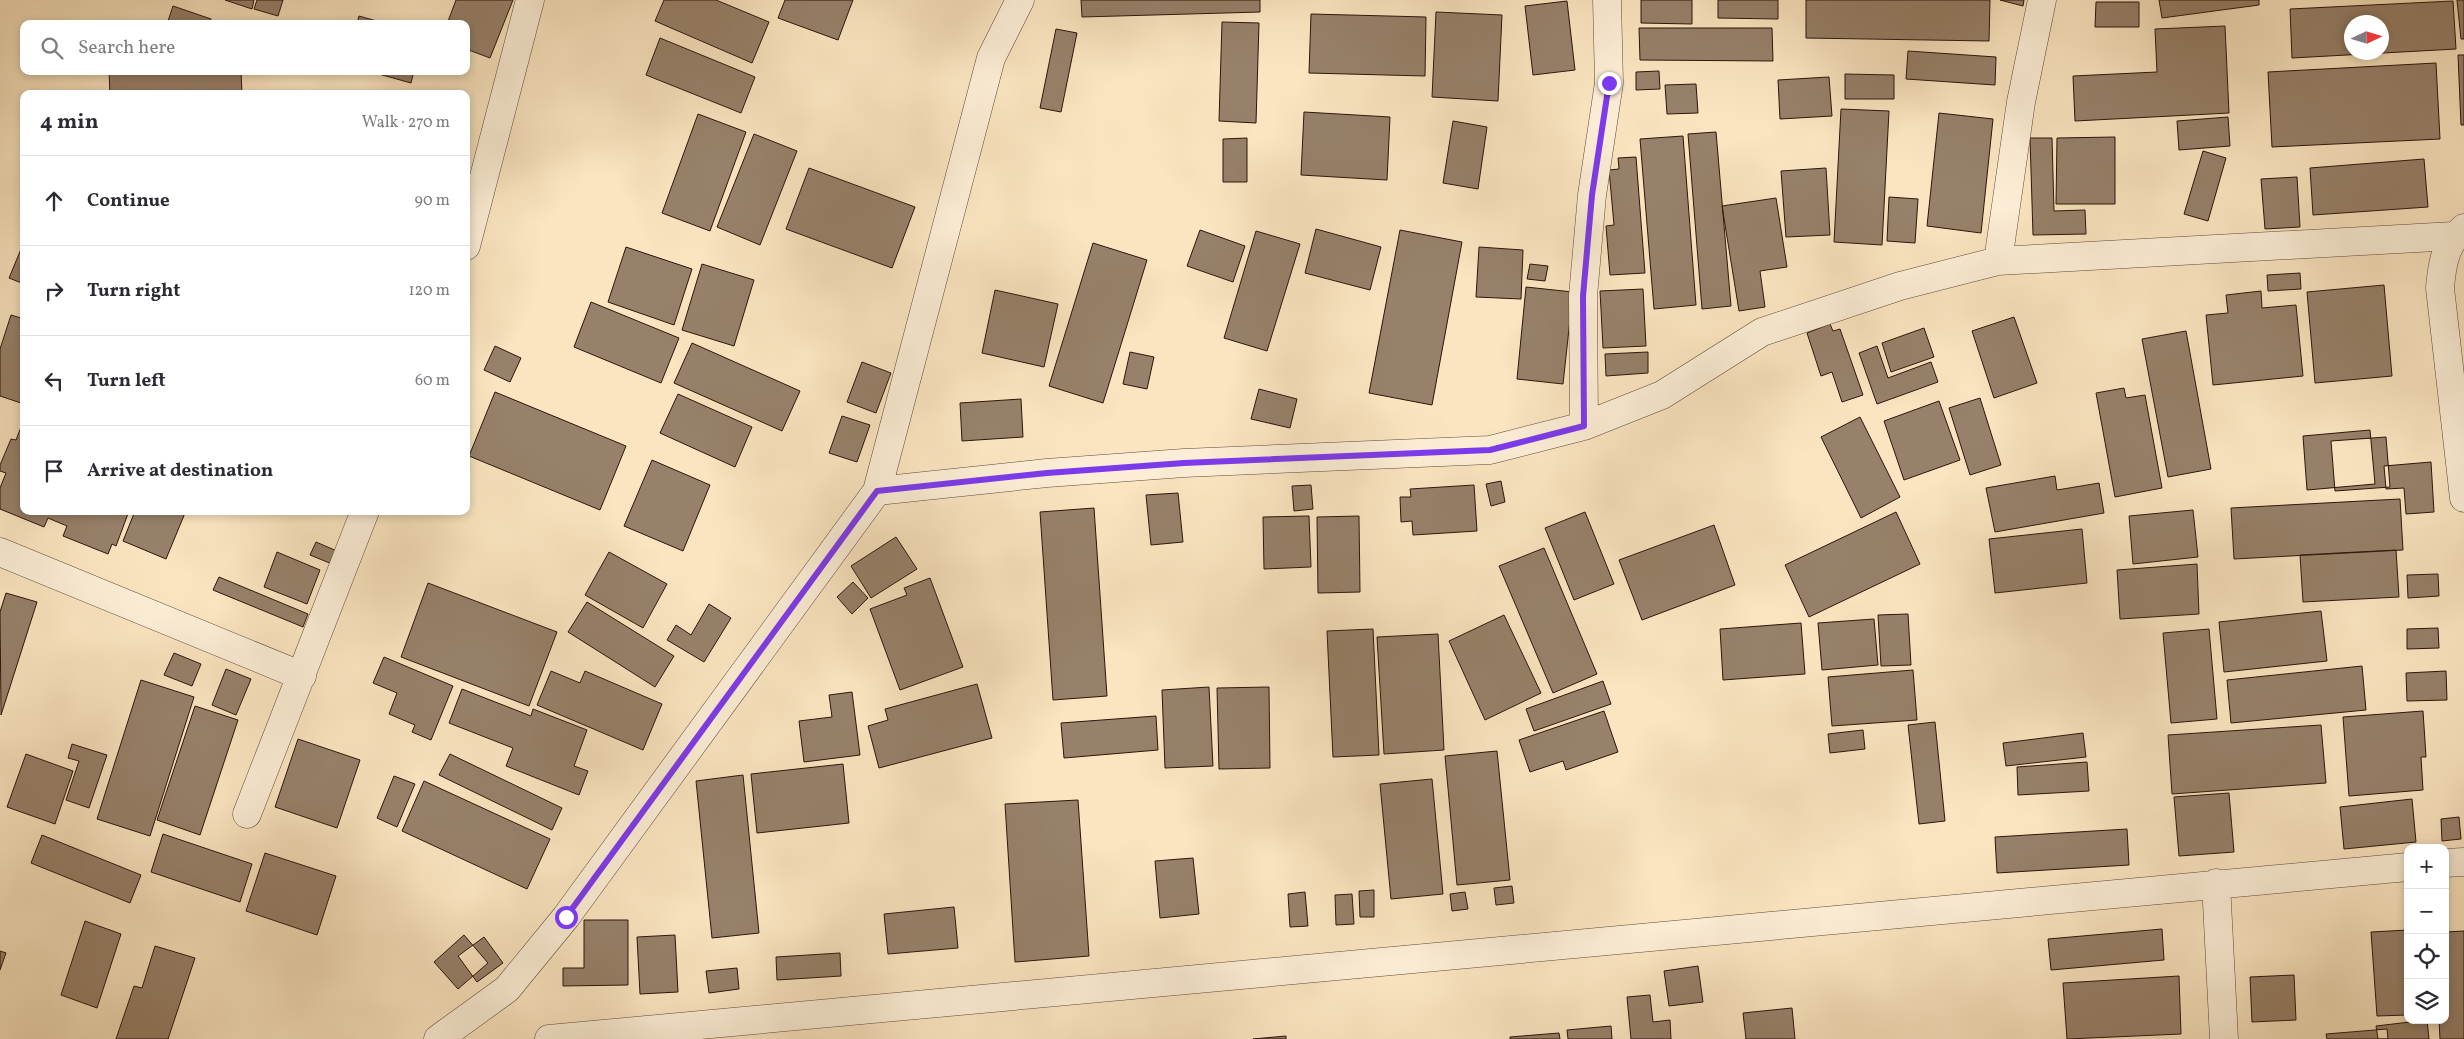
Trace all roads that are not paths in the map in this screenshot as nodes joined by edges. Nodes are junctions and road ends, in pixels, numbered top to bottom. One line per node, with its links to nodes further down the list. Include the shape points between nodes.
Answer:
1 (530, 0): 5 (street)
2 (1020, 0): 9 (street, via 992,58)
3 (1607, 0): 8 (street, via 1609,83 1592,195 1583,296)
4 (2042, 0): 7 (street, via 2021,102)
5 (470, 231)
6 (2459, 232): 7 (street); 10 (street, via 2442,260 2440,288)
7 (1998, 261): 8 (street, via 1900,286 1762,332 1662,395)
8 (1584, 426): 9 (street, via 1490,450 1184,463)
9 (877, 491): 19 (street, via 566,917 507,989)
10 (2464, 498)
11 (363, 515): 13 (street)
12 (0, 552): 13 (street)
13 (302, 676): 14 (street)
14 (247, 814)
15 (2464, 862): 16 (street)
16 (2449, 863)
17 (2404, 867): 18 (street)
18 (2216, 883): 20 (street); 21 (street)
19 (438, 1039)
20 (549, 1039)
21 (2224, 1039)

